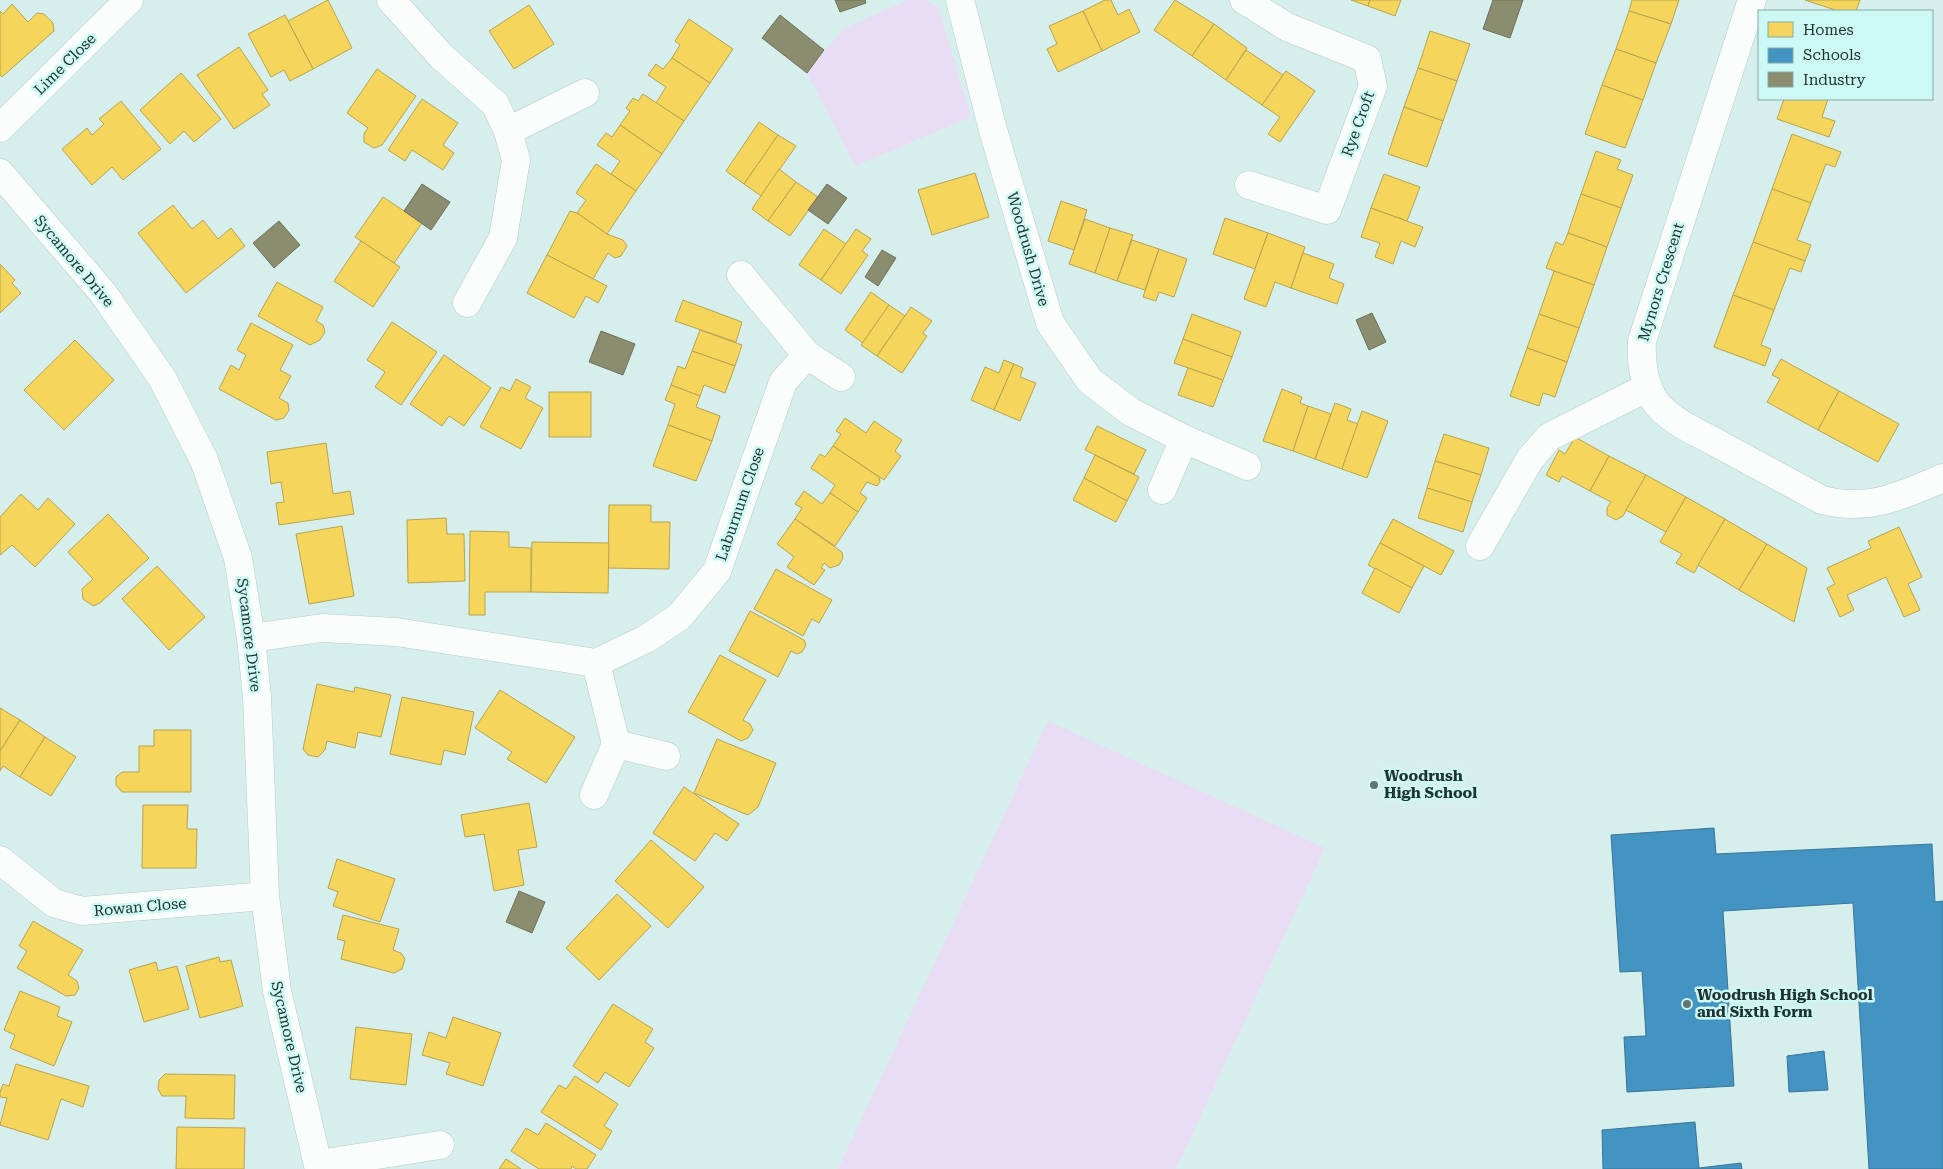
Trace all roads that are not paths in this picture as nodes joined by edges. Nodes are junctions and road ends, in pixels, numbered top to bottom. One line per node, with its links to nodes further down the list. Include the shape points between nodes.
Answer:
1 (129, 0): 7 (street, Lime Close)
2 (391, 0): 8 (street, via 441,56 495,104)
3 (960, 0): 16 (street, Woodrush Drive, via 993,130 1050,323 1090,381 1131,412)
4 (1244, 0): 10 (street, Rye Croft, via 1287,27 1367,59 1373,86 1326,210)
5 (1752, 0): 15 (street, Mynors Crescent, via 1642,341 1641,363)
6 (585, 93): 8 (street)
7 (0, 128)
8 (508, 131): 12 (street, via 516,160 504,238)
9 (0, 173): 21 (street, Sycamore Drive, via 103,293 162,378 204,460 238,558)
10 (1249, 185)
11 (741, 275): 13 (street)
12 (467, 302)
13 (807, 355): 14 (street); 22 (street, Laburnum Close, via 783,382 717,570 679,617 646,639)
14 (841, 377)
15 (1648, 387): 18 (street, Mynors Crescent, via 1663,409 1688,427 1822,500 1843,505 1868,505); 20 (street, via 1549,437 1530,459)
16 (1184, 439): 17 (street, Woodrush Drive); 19 (street)
17 (1247, 466)
18 (1943, 478)
19 (1162, 490)
20 (1480, 546)
21 (251, 638): 22 (street, via 322,628 396,632); 27 (street, Sycamore Drive, via 257,698)
22 (596, 663): 23 (street)
23 (616, 744): 24 (street); 25 (street)
24 (666, 756)
25 (594, 795)
26 (0, 860): 27 (street, Rowan Close, via 54,903 82,911)
27 (265, 896): 29 (street, Sycamore Drive, via 277,991)
28 (440, 1145): 29 (street, Sycamore Drive)
29 (319, 1167)

